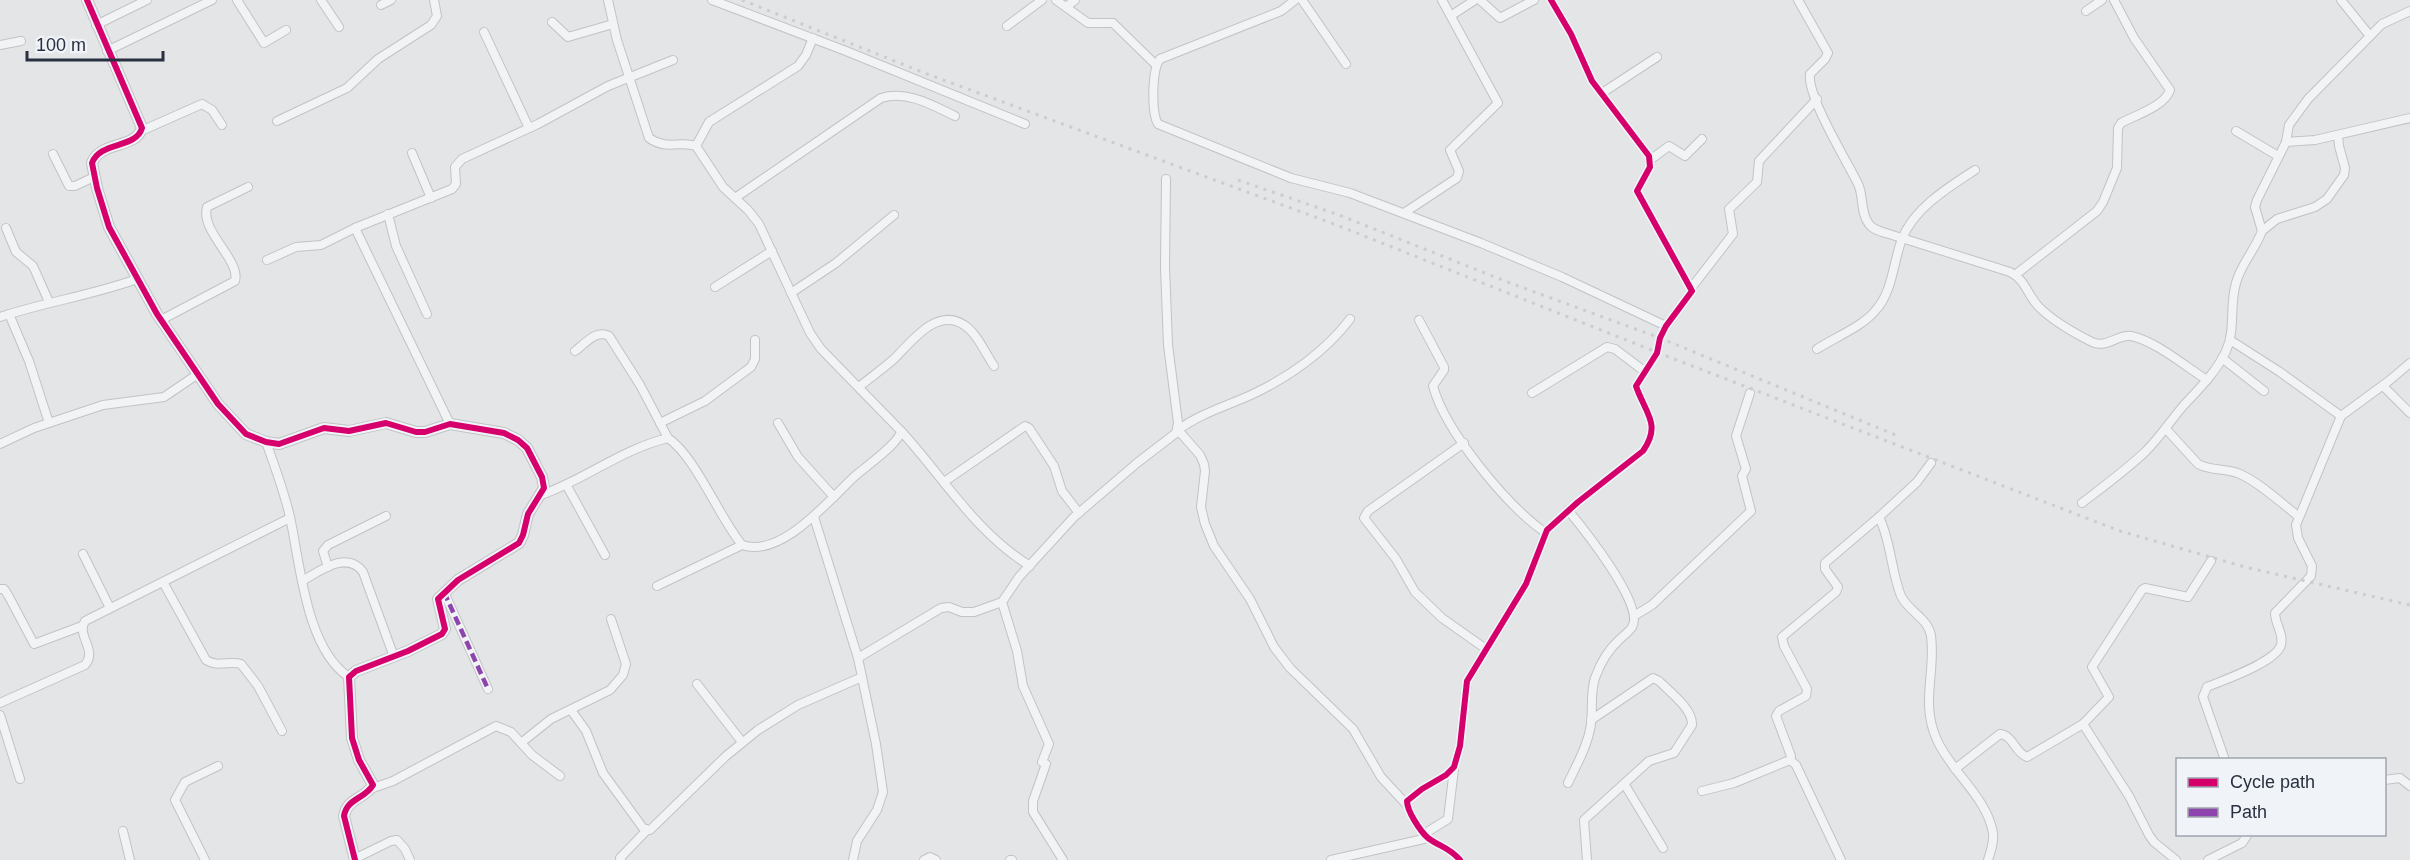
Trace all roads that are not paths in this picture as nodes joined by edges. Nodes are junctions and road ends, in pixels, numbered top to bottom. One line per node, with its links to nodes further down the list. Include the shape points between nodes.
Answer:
1 (87, 0): 31 (street)
2 (147, 0): 31 (street)
3 (212, 0): 40 (street)
4 (237, 0): 34 (street, via 264,43)
5 (321, 0): 33 (street)
6 (391, 0): 24 (street)
7 (434, 0): 50 (street, via 437,16 430,25 378,58 347,88)
8 (608, 0): 30 (street)
9 (712, 0): 37 (street)
10 (1042, 0): 32 (street)
11 (1056, 0): 25 (street)
12 (1075, 0): 25 (street)
13 (1295, 0): 43 (street, via 1281,11)
14 (1302, 0): 44 (street)
15 (1442, 0): 28 (street)
16 (1475, 0): 28 (street)
17 (1480, 0): 18 (street, via 1500,18)
18 (1534, 0)
19 (1551, 0): 46 (street)
20 (1798, 0): 47 (street, via 1828,53 1809,77)
21 (2102, 0): 26 (street)
22 (2114, 0): 79 (street, via 2169,94 2121,123 2117,168 2097,211)
23 (2341, 0): 36 (street)
24 (381, 5)
25 (1066, 7): 43 (street, via 1088,23 1113,23)
26 (2086, 10)
27 (2410, 11): 36 (street, via 2391,18)
28 (1452, 15): 70 (street, via 1498,103 1450,150 1459,171 1457,178)
29 (552, 22): 30 (street, via 568,37)
30 (613, 24): 45 (street)
31 (96, 25): 40 (street)
32 (1007, 26)
33 (339, 27)
34 (286, 30)
35 (484, 32): 53 (street)
36 (2370, 36): 58 (street, via 2298,112 2289,125)
37 (813, 38): 51 (street); 59 (street, via 798,66 708,122)
38 (21, 41): 39 (street)
39 (0, 45)
40 (107, 51): 54 (street, via 141,123)
41 (1657, 57): 46 (street)
42 (673, 60): 45 (street)
43 (1155, 64): 70 (street, via 1154,114 1161,126 1291,178 1350,193)
44 (1346, 64)
45 (630, 77): 53 (street); 59 (street, via 649,138 665,146)
46 (1602, 93): 63 (street)
47 (1817, 99): 76 (street, via 1859,187 1868,223); 82 (street, via 1759,161 1757,182 1729,209 1733,234)
48 (956, 116): 69 (street, via 912,97 892,94 881,98)
49 (2410, 118): 56 (street)
50 (277, 121)
51 (1025, 124)
52 (222, 125): 54 (street, via 202,104)
53 (529, 128): 68 (street, via 462,159 455,167 456,184)
54 (141, 131): 65 (street, via 132,140 94,157)
55 (2236, 131): 62 (street)
56 (2338, 135): 58 (street); 75 (street, via 2344,175 2327,199 2277,219)
57 (1702, 139): 63 (street, via 1685,156 1669,146)
58 (2286, 142): 62 (street)
59 (696, 146): 69 (street)
60 (412, 153): 68 (street)
61 (53, 154): 65 (street, via 69,186)
62 (2278, 156): 75 (street, via 2255,207)
63 (1650, 160): 82 (street, via 1637,191)
64 (1975, 170): 76 (street, via 1927,205)
65 (94, 177): 80 (street, via 109,227)
66 (1166, 179): 114 (street, via 1168,345)
67 (248, 187): 89 (street, via 206,211 235,272 235,281)
68 (431, 198): 71 (street)
69 (735, 198): 77 (street, via 759,224)
70 (1404, 213): 91 (street, via 1562,277)
71 (388, 214): 74 (street); 86 (street, via 396,246)
72 (894, 215): 83 (street, via 836,263)
73 (6, 228): 84 (street, via 16,252 33,266)
74 (355, 228): 78 (street, via 321,245 297,247); 112 (street)
75 (2262, 231): 93 (street, via 2236,283)
76 (1902, 238): 79 (street); 94 (street, via 1888,289 1877,310)
77 (772, 251): 81 (street); 83 (street)
78 (267, 260)
79 (2015, 275): 101 (street, via 2040,308 2092,342 2103,344 2124,336 2137,338)
80 (137, 279): 84 (street); 89 (street)
81 (715, 287)
82 (1692, 287): 91 (street, via 1689,297)
83 (791, 293): 103 (street, via 821,349)
84 (49, 302): 85 (street)
85 (9, 314): 87 (street); 109 (street)
86 (427, 314)
87 (0, 317)
88 (1350, 319): 114 (street, via 1286,377 1192,419)
89 (161, 320): 100 (street)
90 (1419, 320): 118 (street, via 1444,367 1433,386 1435,392)
91 (1666, 326): 99 (street, via 1657,352)
92 (754, 340): 110 (street, via 755,359 751,367 705,401)
93 (2230, 340): 96 (street); 108 (street)
94 (1817, 349)
95 (575, 351): 110 (street, via 596,335 609,336)
96 (2222, 358): 101 (street); 104 (street)
97 (2410, 363): 102 (street)
98 (994, 366): 103 (street, via 962,323 935,323 922,330)
99 (1644, 371): 105 (street, via 1607,347); 126 (street, via 1636,386 1653,426 1650,440 1632,460)
100 (198, 374): 109 (street, via 164,397 103,405); 117 (street, via 218,404 246,434)
101 (2207, 380): 113 (street)
102 (2383, 386): 107 (street); 108 (street)
103 (860, 387): 115 (street)
104 (2264, 391)
105 (1532, 393)
106 (1750, 393): 147 (street, via 1736,436 1746,469 1742,476 1751,511 1652,605)
107 (2410, 413)
108 (2341, 416): 129 (street)
109 (49, 423): 119 (street)
110 (660, 423): 116 (street)
111 (778, 423): 124 (street, via 798,457)
112 (450, 424): 117 (street, via 416,432 386,423 348,431 324,428 279,444); 123 (street, via 504,433 518,440 527,448 542,477)
113 (2166, 429): 125 (street, via 2147,450); 129 (street, via 2198,464 2245,477)
114 (1178, 430): 127 (street); 178 (street, via 1204,464 1201,507 1214,546 1250,599 1274,646 1290,668 1353,729 1381,777)
115 (901, 431): 121 (street); 124 (street, via 897,440)
116 (668, 438): 122 (street, via 624,452); 134 (street, via 691,464)
117 (266, 442): 132 (street)
118 (1464, 443): 133 (street, via 1491,480 1528,520); 150 (street, via 1368,511 1364,518 1396,559 1415,592)
119 (0, 444)
120 (1931, 463): 131 (street, via 1917,482)
121 (944, 482): 127 (street, via 1024,426 1049,457 1062,491); 138 (street, via 969,515)
122 (567, 486): 123 (street); 136 (street)
123 (541, 495): 144 (street, via 528,514 519,543)
124 (834, 497): 130 (street)
125 (2082, 503)
126 (1568, 510): 133 (street); 147 (street, via 1607,560)
127 (1079, 513): 138 (street)
128 (386, 516): 139 (street, via 328,544 323,550)
129 (2298, 516): 165 (street, via 2297,532 2312,566 2311,576 2275,613 2282,636 2278,652 2204,691 2203,698)
130 (814, 517): 134 (street, via 771,544 759,548); 152 (street)
131 (1879, 517): 166 (street, via 1825,563 1838,587 1836,592 1782,637 1807,689 1806,696 1776,716); 169 (street, via 1902,598 1930,631 1930,722)
132 (290, 518): 140 (street); 141 (street)
133 (1546, 533): 150 (street, via 1526,584)
134 (742, 545): 142 (street)
135 (83, 554): 146 (street)
136 (605, 555)
137 (2211, 561): 161 (street, via 2188,597 2142,590 2092,667 2109,698)
138 (1030, 566): 145 (street)
139 (328, 567): 140 (street); 151 (street, via 348,562 363,572)
140 (302, 581): 153 (street, via 322,646)
141 (163, 582): 146 (street); 162 (street, via 206,660 241,664)
142 (657, 586)
143 (0, 590): 149 (street, via 8,595 34,644)
144 (444, 592): 151 (street, via 438,599 445,629 442,634); 156 (street)
145 (1002, 602): 152 (street, via 974,612 940,608); 192 (street, via 1023,686 1049,744 1033,812)
146 (110, 608): 149 (street, via 84,621)
147 (1634, 616): 160 (street, via 1632,627 1599,668 1592,692)
148 (611, 619): 158 (street, via 626,670 610,690)
149 (82, 626): 157 (street, via 90,652 85,665)
150 (1484, 647): 168 (street, via 1467,681)
151 (394, 657): 153 (street)
152 (858, 658): 154 (street)
153 (349, 677): 176 (street, via 352,738 371,780)
154 (862, 677): 163 (street, via 798,705); 189 (street, via 883,792 882,801 857,841)
155 (697, 684): 163 (street)
156 (488, 689)
157 (0, 703)
158 (571, 710): 164 (street, via 551,719); 179 (street, via 586,731 603,773)
159 (0, 715): 171 (street)
160 (1591, 720): 173 (street, via 1583,751); 174 (street, via 1653,678 1692,717 1692,725 1674,753 1649,761)
161 (2083, 724): 169 (street, via 2027,757 2007,736 2000,734); 198 (street, via 2154,842)
162 (282, 730)
163 (742, 742): 179 (street)
164 (521, 743): 170 (street); 176 (street, via 511,732 496,726 393,781)
165 (2225, 758)
166 (1790, 760): 177 (street, via 1734,783); 196 (street, via 1796,765)
167 (218, 766): 185 (street, via 185,782 175,800)
168 (1454, 767): 178 (street); 181 (street, via 1448,819)
169 (1955, 769): 197 (street, via 1990,822 1993,842)
170 (560, 776)
171 (20, 779)
172 (2386, 780): 175 (street, via 2400,778)
173 (1568, 783)
174 (1625, 785): 183 (street); 195 (street, via 1584,820)
175 (2410, 786)
176 (370, 789): 186 (street, via 345,810)
177 (1702, 791)
178 (1406, 804): 181 (street)
179 (647, 830): 188 (street)
180 (123, 831): 184 (street)
181 (1426, 836): 193 (street); 194 (street)
182 (2247, 836): 199 (street, via 2242,843)
183 (1663, 848)
184 (130, 860)
185 (205, 860)
186 (354, 860): 187 (street, via 397,840)
187 (410, 860)
188 (621, 860)
189 (853, 860)
190 (924, 860): 191 (street)
191 (936, 860)
192 (1063, 860)
193 (1331, 860)
194 (1460, 860)
195 (1587, 860)
196 (1841, 860)
197 (1988, 860)
198 (2176, 860)
199 (2208, 860)

